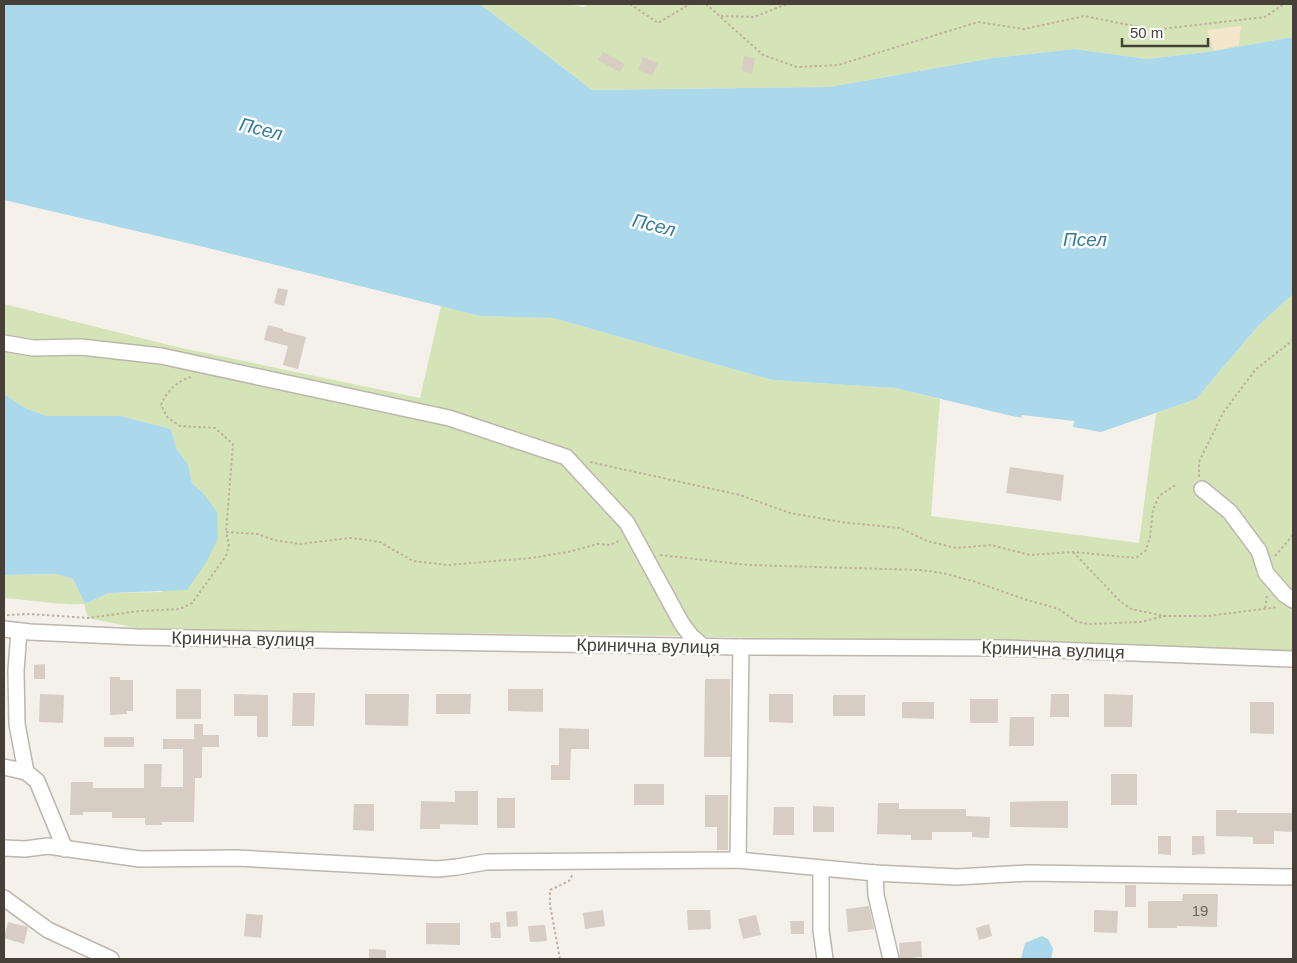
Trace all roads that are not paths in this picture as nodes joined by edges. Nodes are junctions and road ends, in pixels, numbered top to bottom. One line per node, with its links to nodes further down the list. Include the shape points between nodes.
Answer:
1 (4, 343): 6 (street, via 33,348 81,346 161,356 449,418 566,457 628,523 682,624)
2 (1202, 489): 3 (street, via 1230,512 1259,551 1266,573)
3 (1293, 600)
4 (4, 629): 5 (street, Кринична вулиця)
5 (20, 631): 6 (street, Кринична вулиця, via 148,638); 10 (street, via 16,672 17,724)
6 (704, 647): 7 (street, Кринична вулиця)
7 (741, 647): 8 (street, Кринична вулиця, via 1002,648); 13 (street)
8 (1293, 658)
9 (4, 767): 10 (street)
10 (26, 772): 12 (street, via 37,781)
11 (4, 848): 12 (street, via 48,846)
12 (66, 849): 13 (street, via 140,859 236,858 438,869 486,862)
13 (738, 860): 14 (street)
14 (821, 869): 15 (street); 19 (street, via 821,930)
15 (876, 873): 16 (street, via 957,877 1028,873); 20 (street, via 876,895)
16 (1293, 877)
17 (4, 898): 18 (street, via 48,930)
18 (111, 959)
19 (825, 959)
20 (891, 959)

